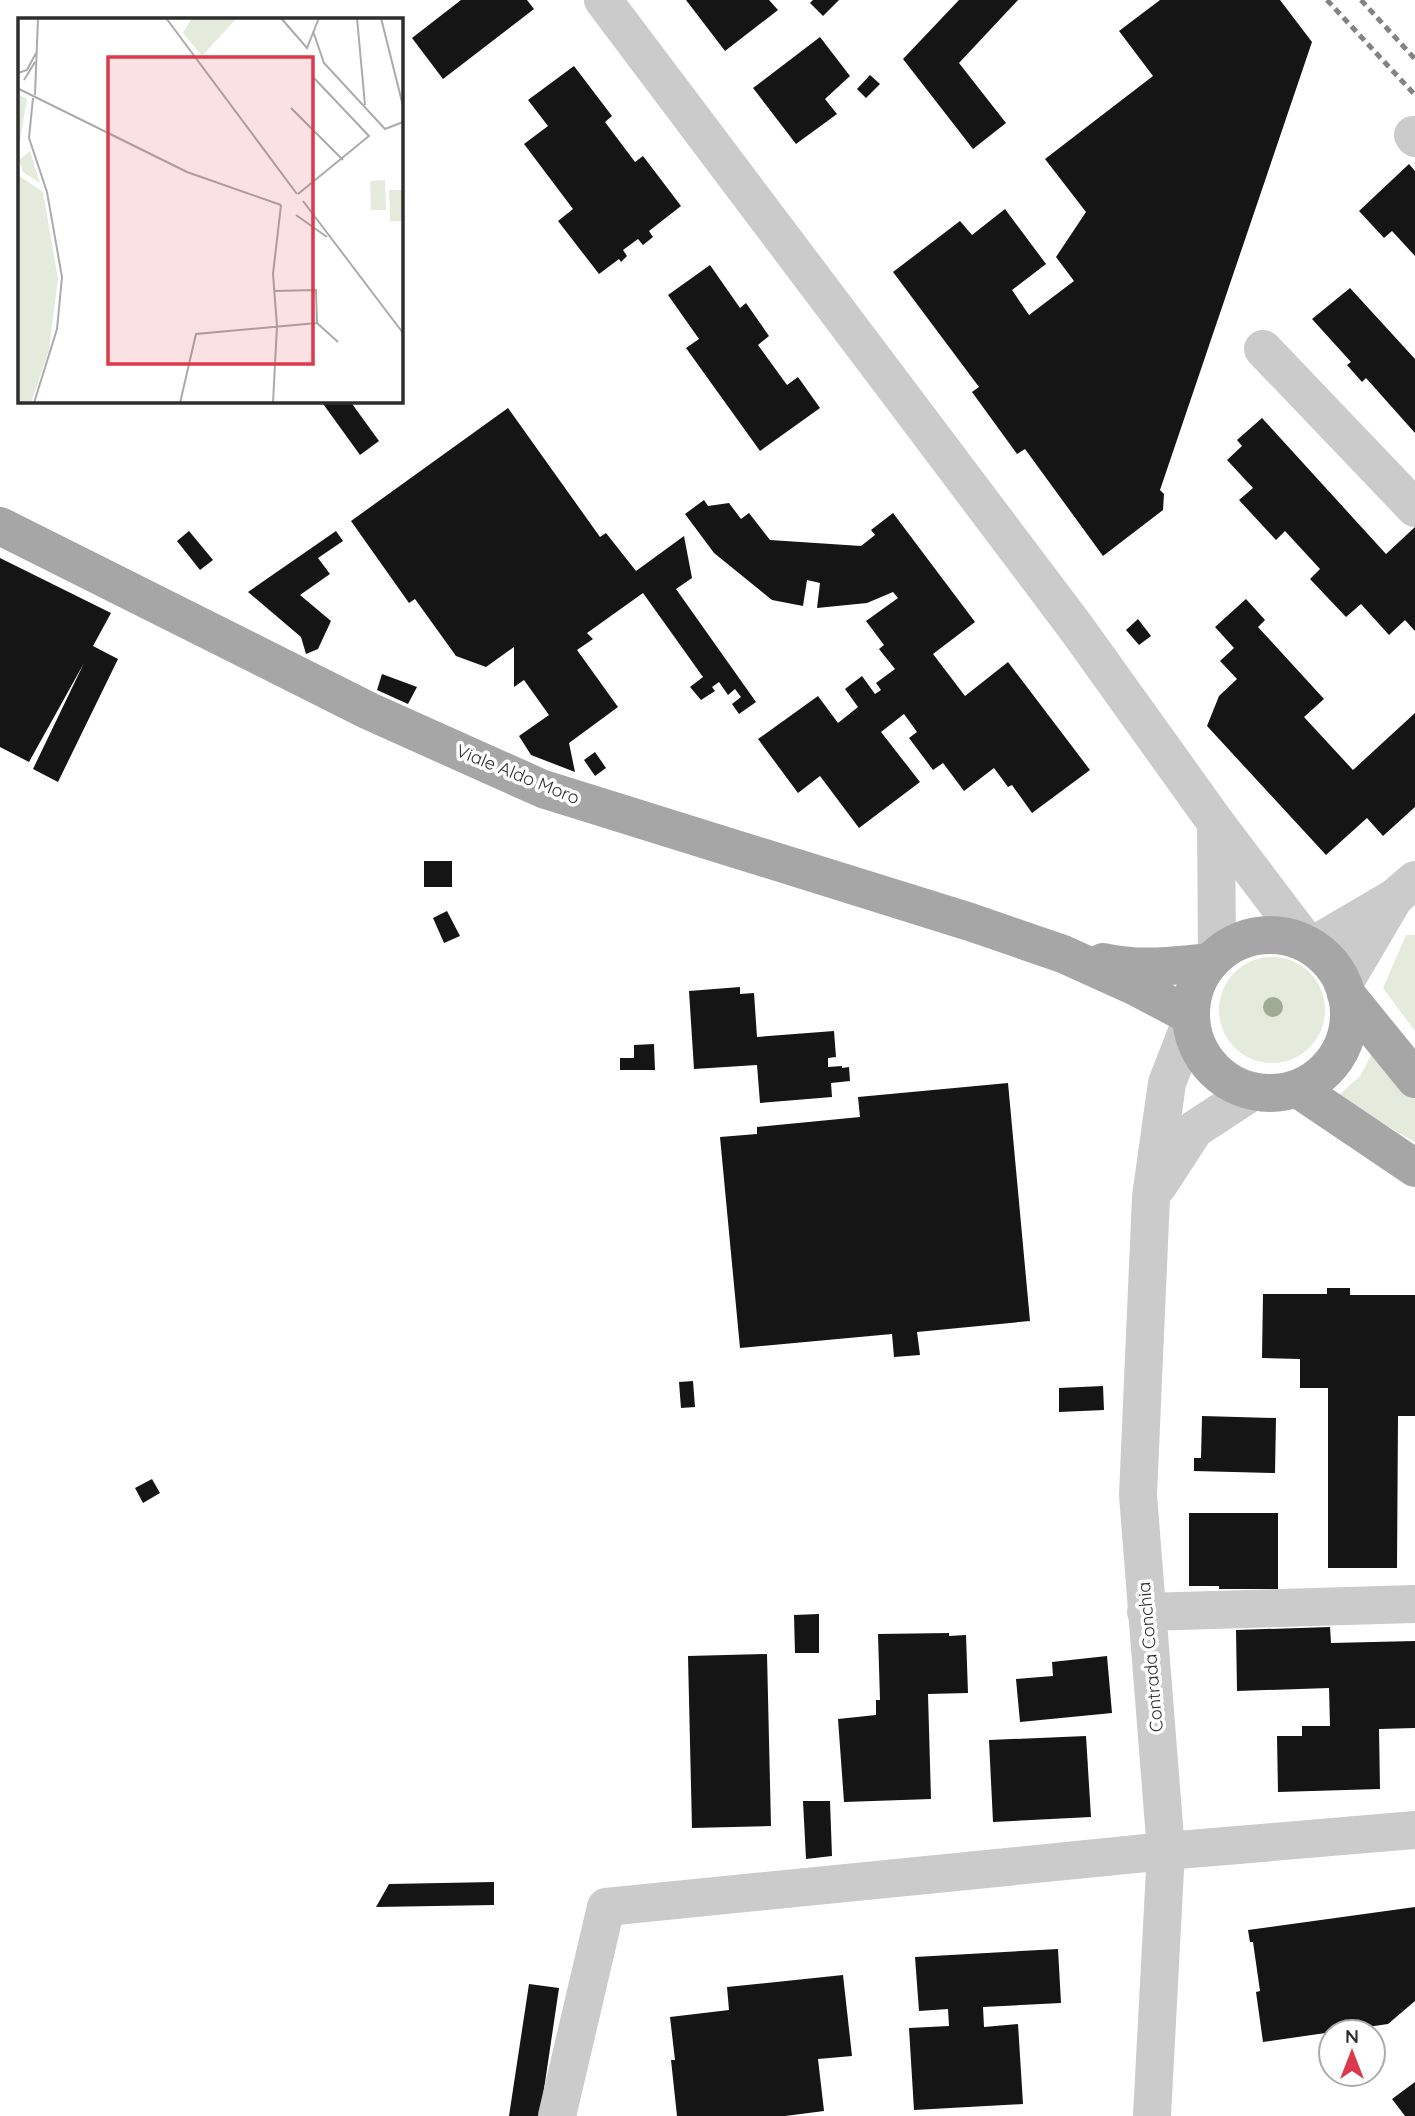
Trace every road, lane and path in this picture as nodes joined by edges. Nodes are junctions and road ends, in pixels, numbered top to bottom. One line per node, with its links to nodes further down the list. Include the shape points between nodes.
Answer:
1 (603, 0): 5 (street, via 1077,629)
2 (1263, 349): 3 (street)
3 (1415, 508)
4 (0, 526): 8 (main road, Viale Aldo Moro, via 369,711 543,789)
5 (1216, 823): 7 (street); 9 (street)
6 (1405, 889): 7 (street); 10 (street)
7 (1309, 944): 9 (main road, via 1283,935 1260,935 1237,941); 10 (main road, via 1339,972)
8 (1063, 954): 9 (main road, Viale Aldo Moro, via 1114,965 1168,967); 11 (main road, Viale Aldo Moro)
9 (1214, 958): 11 (main road, via 1201,973 1192,996)
10 (1345, 990): 12 (main road); 13 (main road, via 1351,1016 1336,1060 1319,1077)
11 (1191, 1018): 14 (main road, via 1197,1045 1210,1066 1229,1083); 16 (street, Contrada Conchia, via 1167,1083)
12 (1415, 1079)
13 (1298, 1088): 14 (main road, via 1276,1094); 15 (main road)
14 (1253, 1091): 16 (street, via 1195,1129)
15 (1415, 1168)
16 (1151, 1197): 18 (street, Contrada Conchia, via 1138,1495)
17 (1415, 1604): 18 (street)
18 (1146, 1612): 20 (street, Contrada Conchia)
19 (1415, 1830): 20 (street)
20 (1167, 1851): 21 (street, via 607,1907); 22 (street, Contrada Conchia)
21 (557, 2116)
22 (1152, 2116)

